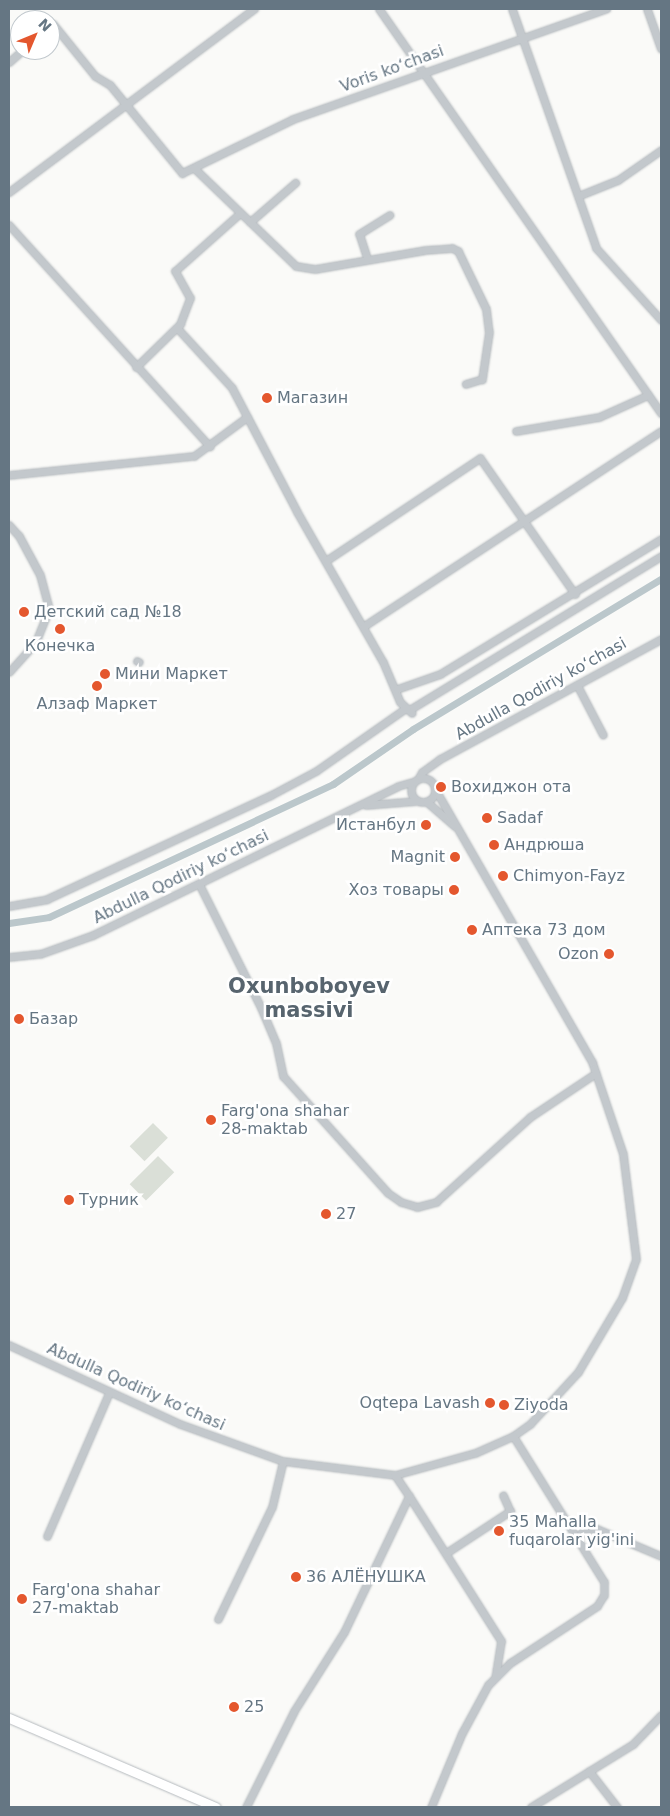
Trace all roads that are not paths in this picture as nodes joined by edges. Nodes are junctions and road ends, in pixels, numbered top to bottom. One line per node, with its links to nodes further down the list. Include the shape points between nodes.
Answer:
1 (254, 9): 10 (street)
2 (380, 9): 9 (street)
3 (512, 9): 7 (street)
4 (606, 9): 7 (street, Voris koʻchasi)
5 (647, 9): 8 (street)
6 (60, 34): 10 (street, via 95,76 110,85)
7 (523, 36): 9 (street, Voris koʻchasi); 15 (street)
8 (661, 49)
9 (422, 72): 12 (street, Voris koʻchasi, via 293,119); 25 (street)
10 (126, 107): 12 (street, via 180,172); 14 (street)
11 (661, 150): 15 (street, via 618,180)
12 (194, 168): 16 (street)
13 (295, 183): 18 (street)
14 (9, 192)
15 (578, 196): 21 (street, via 596,248)
16 (240, 213): 18 (street); 22 (street, via 175,271 190,298)
17 (389, 215): 20 (street, via 358,234)
18 (250, 222): 20 (street, via 296,266 315,269)
19 (9, 225): 23 (street)
20 (367, 258): 24 (street, via 434,249 458,251 486,309 488,356 482,379)
21 (661, 320)
22 (178, 329): 23 (street); 27 (street, via 232,388)
23 (136, 367): 30 (street)
24 (466, 384)
25 (648, 394): 26 (street); 28 (street, via 599,417)
26 (661, 413)
27 (247, 416): 30 (street); 36 (street)
28 (516, 431)
29 (661, 431): 32 (street)
30 (210, 446): 31 (street, via 194,456)
31 (9, 475)
32 (525, 520): 36 (street, via 480,458); 37 (street); 38 (street)
33 (9, 525): 40 (street, via 19,536 40,575 49,609 36,642)
34 (661, 539): 37 (street)
35 (661, 556): 43 (street)
36 (327, 560): 38 (street)
37 (575, 594): 42 (street, via 440,674)
38 (364, 626): 42 (street)
39 (661, 639): 41 (street, Abdulla Qodiriy koʻchasi)
40 (9, 672)
41 (577, 685): 44 (street); 45 (street, Abdulla Qodiriy koʻchasi)
42 (397, 689): 43 (street)
43 (409, 711): 53 (street, via 316,771 272,795 47,898)
44 (603, 735)
45 (434, 762): 46 (street, Abdulla Qodiriy koʻchasi); 47 (street)
46 (417, 780): 47 (street); 48 (street, via 411,791); 50 (street, Abdulla Qodiriy koʻchasi, via 398,786)
47 (433, 786): 49 (street, via 433,797); 51 (street, Abdulla Qodiriy koʻchasi)
48 (416, 801): 49 (street, Abdulla Qodiriy koʻchasi); 50 (street, Abdulla Qodiriy koʻchasi)
49 (427, 802): 51 (street, Abdulla Qodiriy koʻchasi)
50 (361, 806): 52 (street, Abdulla Qodiriy koʻchasi)
51 (459, 830): 55 (street, Abdulla Qodiriy koʻchasi)
52 (199, 884): 54 (street, Abdulla Qodiriy koʻchasi, via 63,948); 55 (street, via 261,1008 276,1043 283,1076 388,1193 401,1202 422,1207 436,1202 530,1117)
53 (9, 906)
54 (9, 957)
55 (596, 1073): 58 (street, Abdulla Qodiriy koʻchasi, via 623,1154 636,1259 622,1298 582,1367 530,1424)
56 (9, 1345): 57 (street, Abdulla Qodiriy koʻchasi)
57 (109, 1393): 59 (street, Abdulla Qodiriy koʻchasi, via 180,1424); 63 (street)
58 (513, 1436): 60 (street, Abdulla Qodiriy koʻchasi, via 475,1453); 64 (street)
59 (283, 1461): 60 (street, Abdulla Qodiriy koʻchasi); 67 (street, via 272,1507)
60 (395, 1475): 62 (street)
61 (503, 1495): 65 (street, via 510,1511)
62 (409, 1496): 65 (street); 73 (street, via 344,1632 294,1712)
63 (47, 1536)
64 (578, 1538): 66 (street, via 584,1529 597,1530); 68 (street, via 586,1558 604,1582 602,1600)
65 (446, 1553): 68 (street, via 501,1641)
66 (661, 1556)
67 (218, 1619)
68 (495, 1677): 74 (street, via 462,1733)
69 (661, 1715): 71 (street, via 633,1744)
70 (9, 1718): 72 (main road)
71 (589, 1770): 75 (street); 76 (street)
72 (216, 1807)
73 (246, 1807)
74 (431, 1807)
75 (531, 1807)
76 (617, 1807)

